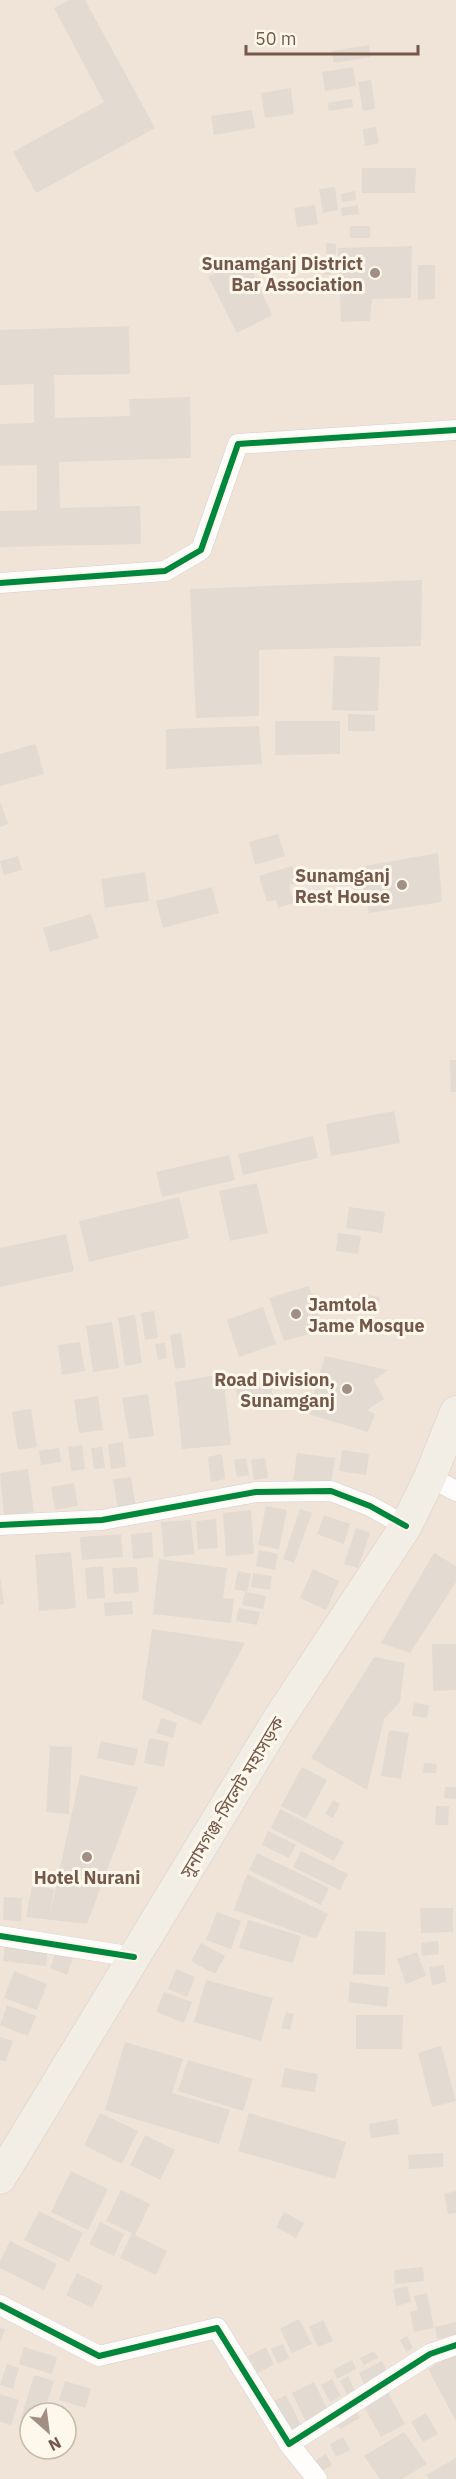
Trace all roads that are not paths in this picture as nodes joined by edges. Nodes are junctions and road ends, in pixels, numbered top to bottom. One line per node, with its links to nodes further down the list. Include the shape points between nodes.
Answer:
1 (456, 430): 2 (street, via 238,444 201,550 165,571)
2 (0, 583)
3 (456, 1412): 4 (main road, সুনামগঞ্জ-সিলেট মহাসড়ক)
4 (443, 1484): 6 (main road, সুনামগঞ্জ-সিলেট মহাসড়ক)
5 (0, 1525): 6 (street, via 102,1520 256,1492 331,1491)
6 (406, 1526): 8 (main road, সুনামগঞ্জ-সিলেট মহাসড়ক, via 278,1720)
7 (0, 1936): 8 (street)
8 (134, 1957): 9 (main road, সুনামগঞ্জ-সিলেট মহাসড়ক)
9 (0, 2178)
10 (0, 2305): 12 (street, via 99,2356 217,2328)
11 (456, 2345): 12 (street, via 430,2354)
12 (289, 2444): 13 (street)
13 (316, 2479)

